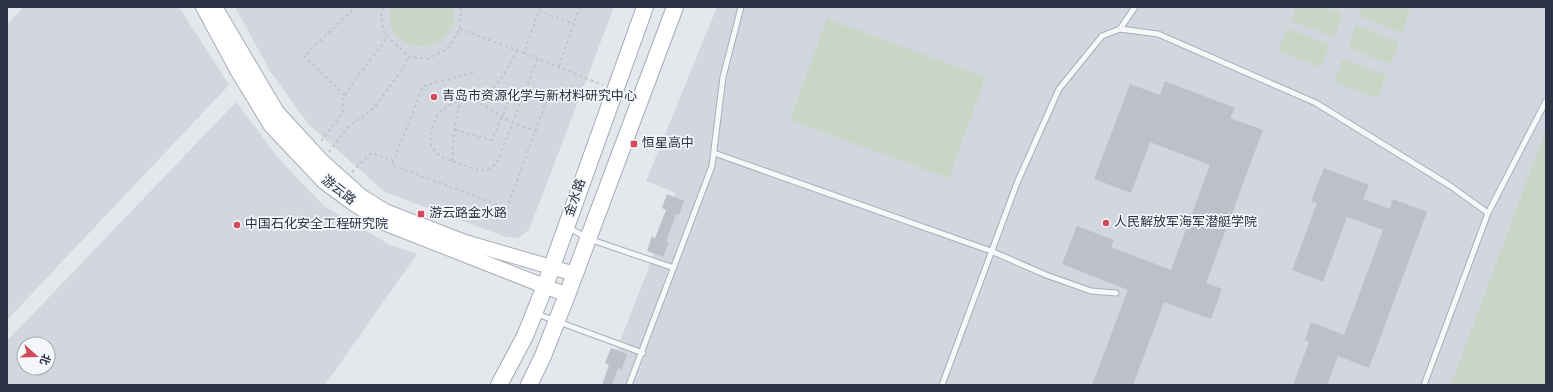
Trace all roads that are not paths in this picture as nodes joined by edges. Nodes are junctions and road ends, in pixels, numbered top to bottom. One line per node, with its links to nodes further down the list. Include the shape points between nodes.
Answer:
1 (204, 7): 17 (main road, 游云路, via 237,70 271,126 324,182 384,223)
2 (215, 7): 14 (main road, 游云路, via 276,112 317,156 361,196 385,211 465,242)
3 (645, 7): 11 (main road, 金水路)
4 (675, 7): 12 (main road, 金水路)
5 (741, 7): 9 (lane, via 724,77)
6 (1135, 7): 7 (lane)
7 (1120, 29): 10 (lane, via 1158,34 1316,103 1450,185); 13 (lane, via 1102,36 1059,89 1016,183)
8 (1546, 101): 10 (lane)
9 (714, 153): 13 (lane); 15 (lane, via 712,166)
10 (1488, 213): 27 (lane)
11 (566, 226): 12 (lane); 14 (main road, 金水路)
12 (589, 239): 15 (lane); 16 (main road, 金水路)
13 (991, 251): 18 (lane, via 1091,292); 26 (lane)
14 (551, 268): 16 (main road, 游云路); 17 (main road, 金水路)
15 (674, 268): 22 (lane)
16 (576, 274): 19 (main road, 金水路)
17 (544, 286): 19 (main road, 游云路); 20 (main road, 金水路)
18 (1116, 293)
19 (568, 295): 21 (main road, 金水路)
20 (534, 313): 21 (lane); 23 (main road, 金水路)
21 (557, 322): 22 (lane); 24 (main road, 金水路)
22 (643, 353): 25 (lane)
23 (499, 385)
24 (529, 385)
25 (629, 385)
26 (942, 385)
27 (1424, 385)

